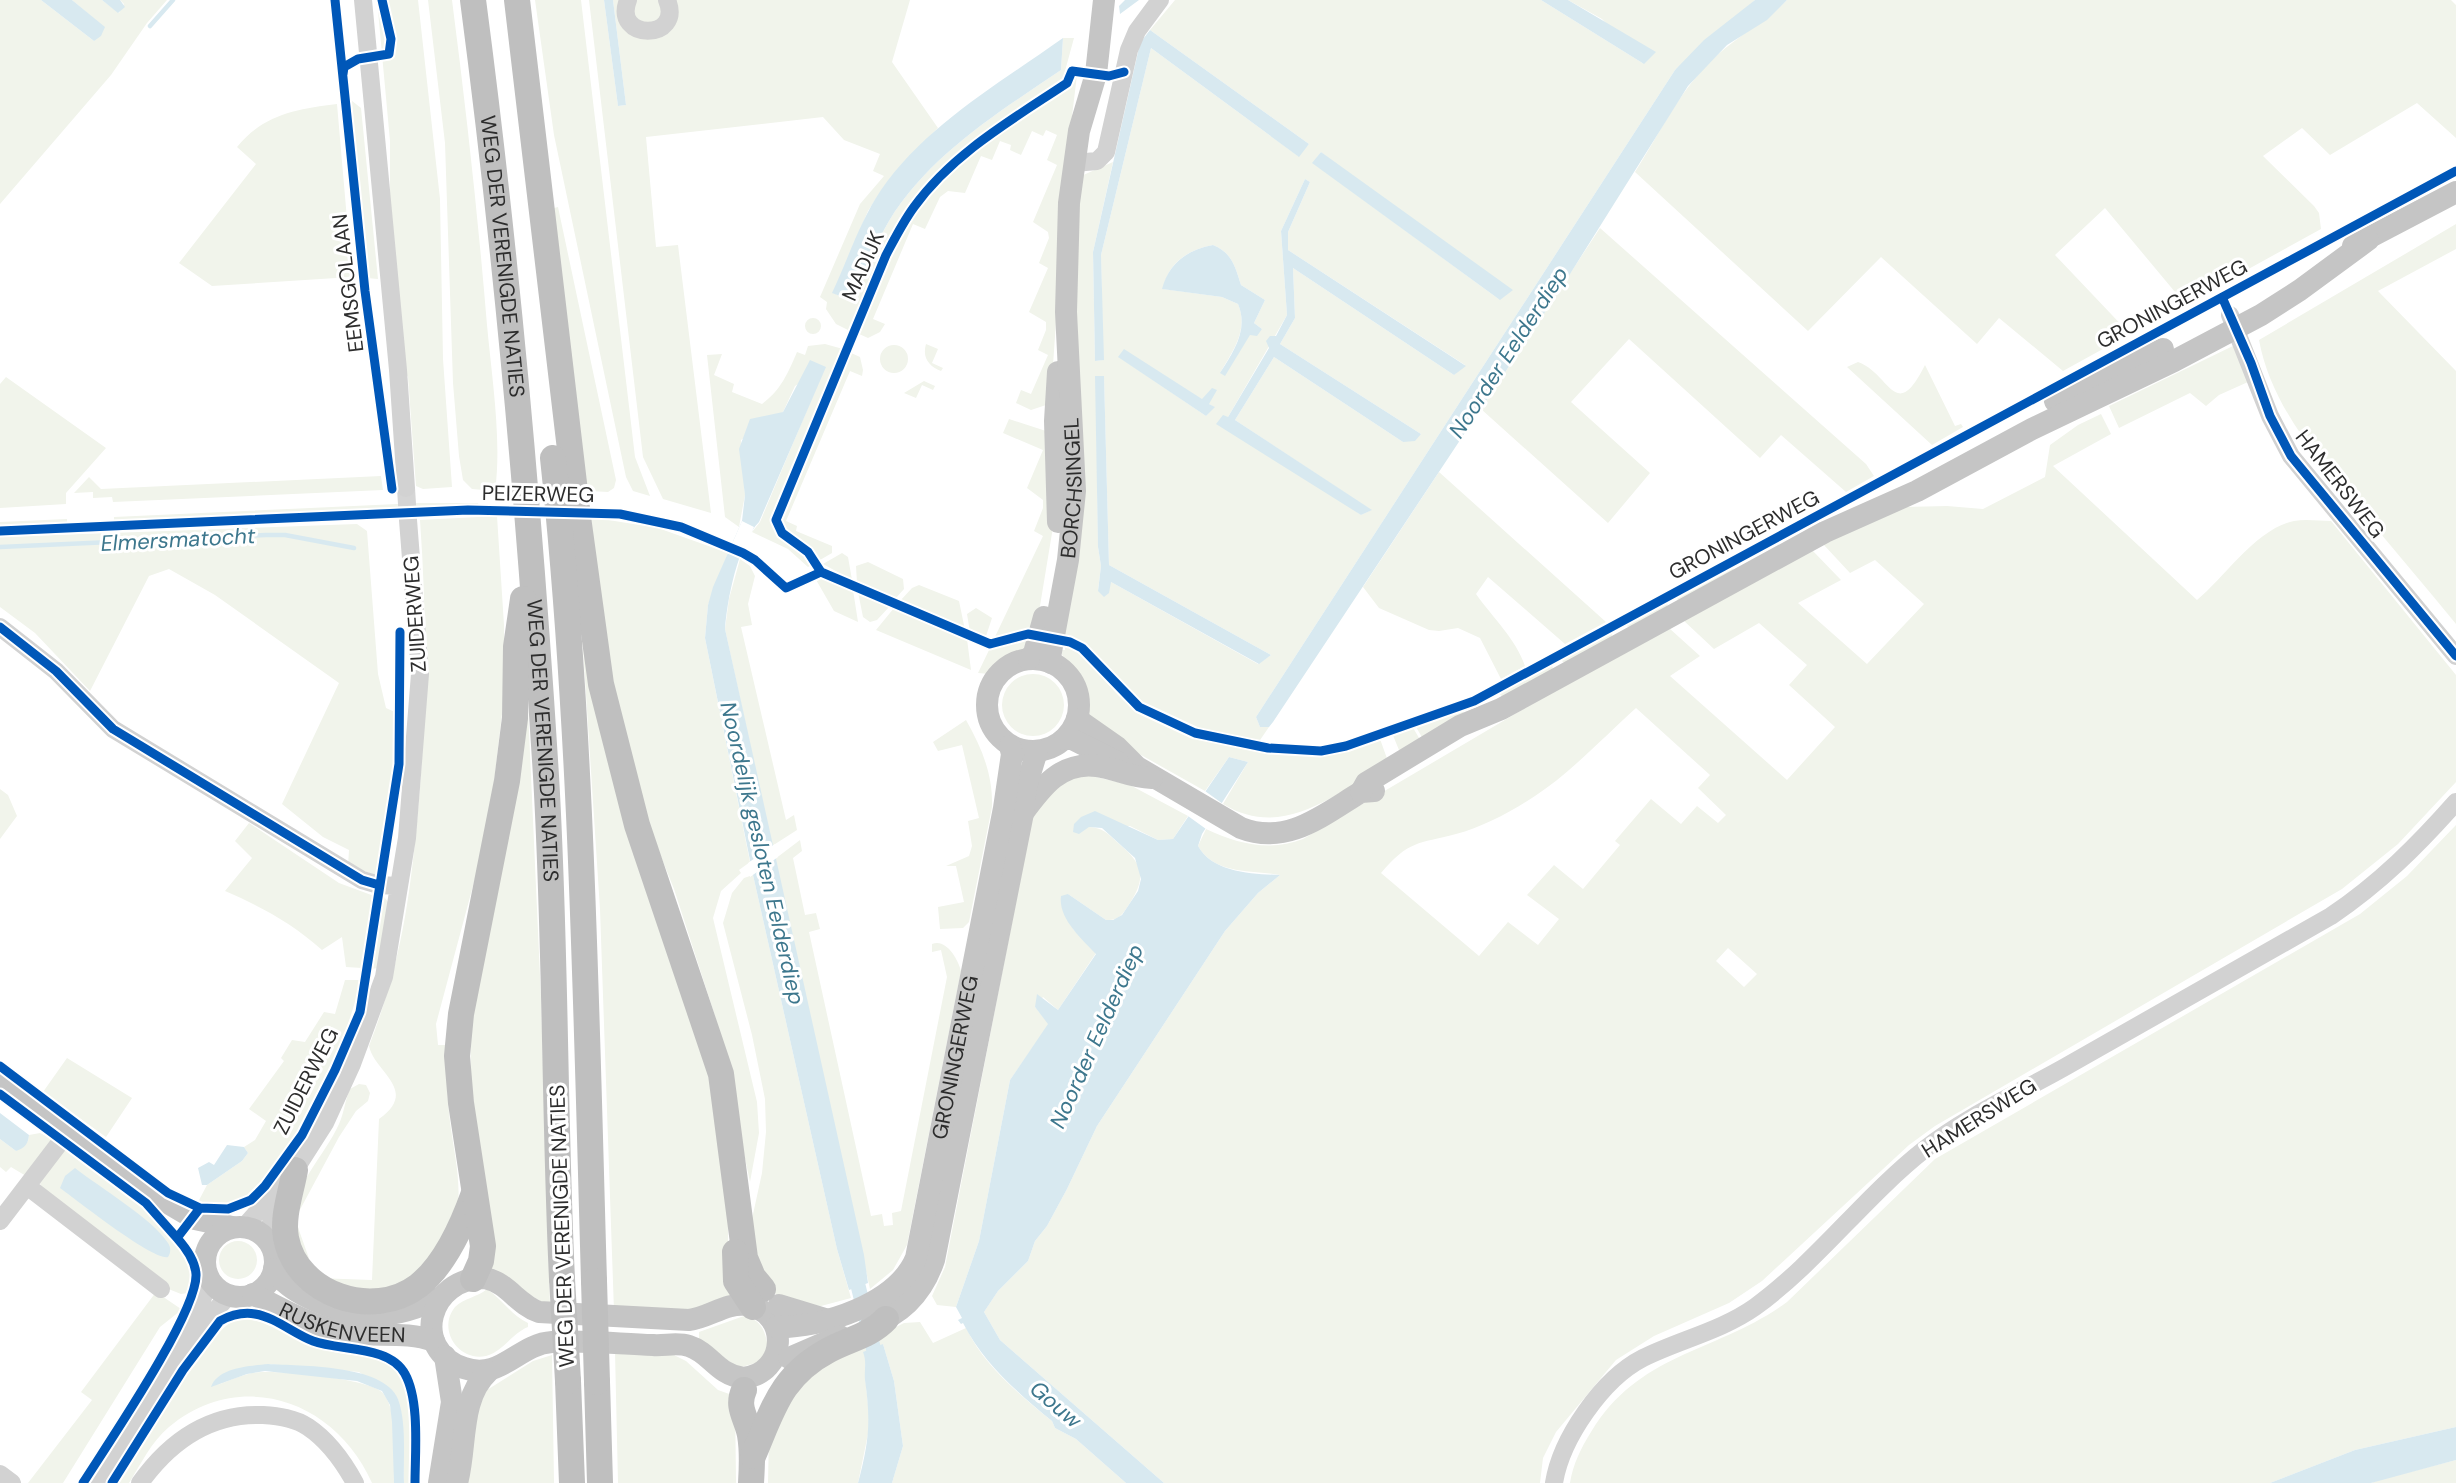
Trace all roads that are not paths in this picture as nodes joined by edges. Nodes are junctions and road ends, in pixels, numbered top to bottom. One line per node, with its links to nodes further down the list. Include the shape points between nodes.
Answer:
1 (363, 0): 14 (street, EEMSGOLAAN)
2 (473, 0): 17 (highway, WEG DER VERENIGDE NATIES, via 491,139)
3 (504, 0): 13 (highway, WEG DER VERENIGDE NATIES)
4 (517, 0): 13 (highway)
5 (628, 0): 7 (street, via 629,21 646,31 664,24)
6 (1160, 0): 9 (street, via 1137,30 1129,50 1106,152 1097,161)
7 (671, 1)
8 (1102, 10): 9 (main road, BORCHSINGEL, via 1096,74 1079,130)
9 (1074, 163): 11 (main road, BORCHSINGEL, via 1066,246)
10 (2456, 192): 12 (main road, GRONINGERWEG, via 2333,255)
11 (1066, 312): 20 (main road, BORCHSINGEL, via 1056,406 1057,541 1046,606); 21 (main road, BORCHSINGEL, via 1075,490)
12 (2233, 321): 19 (street, HAMERSWEG, via 2270,416 2291,456); 26 (main road, GRONINGERWEG, via 2015,421 1909,478 1825,532 1502,709 1416,751 1366,783 1361,792 1300,828 1281,835 1250,832)
13 (565, 487): 15 (highway, WEG DER VERENIGDE NATIES)
14 (406, 488)
15 (568, 517): 47 (highway, via 611,732 637,825 721,1074 746,1263); 63 (highway, WEG DER VERENIGDE NATIES, bridge)
16 (408, 520): 29 (street, ZUIDERWEG, via 420,674 407,837)
17 (529, 528): 35 (highway, via 507,781 459,1034 460,1103); 62 (highway, WEG DER VERENIGDE NATIES, bridge, via 546,777 557,1035 555,1110)
18 (0, 627): 29 (street, via 56,671 113,729 362,880)
19 (2456, 656)
20 (1029, 659): 21 (main road); 24 (main road, via 1004,670 993,681 987,696 990,723)
21 (1052, 663): 22 (main road, via 1074,684 1079,703)
22 (1077, 719): 23 (main road); 26 (main road, GRONINGERWEG)
23 (1065, 739): 25 (main road); 26 (main road, GRONINGERWEG)
24 (1010, 746): 25 (main road); 48 (main road, GRONINGERWEG, via 1004,808 918,1252 904,1280)
25 (1037, 752): 28 (main road, GRONINGERWEG)
26 (1147, 773): 28 (main road, via 1130,777 1098,766 1068,769 1044,785)
27 (2456, 802): 65 (street, HAMERSWEG, via 2413,850 2359,897 1940,1138 1753,1308 1722,1326 1640,1359 1593,1403 1568,1440 1557,1464)
28 (1023, 813): 48 (main road, GRONINGERWEG, via 934,1260 903,1309)
29 (398, 886): 32 (street, ZUIDERWEG, via 384,977 343,1086)
30 (0, 1080): 31 (main road)
31 (68, 1132): 33 (street); 34 (main road)
32 (295, 1170): 35 (highway, via 285,1228 294,1261 317,1286 358,1300 391,1299 421,1284 454,1242); 37 (street, ZUIDERWEG, via 256,1217); 38 (street, ZUIDERWEG, via 271,1221)
33 (27, 1186): 36 (street); 43 (street)
34 (144, 1189): 37 (main road, via 195,1219); 39 (main road)
35 (475, 1190): 42 (highway, via 483,1250)
36 (0, 1221)
37 (238, 1227): 38 (main road, via 257,1232); 39 (main road, via 218,1234)
38 (268, 1241): 40 (main road, via 274,1254)
39 (206, 1251): 41 (main road)
40 (274, 1269): 44 (main road, via 268,1282); 46 (main road, RUSKENVEEN, via 280,1279 299,1292 334,1309 358,1315 406,1312)
41 (209, 1278): 45 (main road); 50 (street)
42 (472, 1279): 46 (main road, RUSKENVEEN); 47 (main road, via 494,1280 539,1312 689,1320 733,1305)
43 (161, 1289)
44 (253, 1294): 45 (main road); 49 (main road, RUSKENVEEN, via 346,1332 421,1336)
45 (229, 1295): 50 (street)
46 (441, 1296): 49 (main road, via 432,1318)
47 (772, 1311): 48 (main road, GRONINGERWEG); 51 (main road); 53 (main road, via 779,1342 775,1358)
48 (870, 1321): 51 (main road); 54 (highway, via 820,1355 785,1388 770,1411)
49 (440, 1349): 52 (main road, RUSKENVEEN, via 460,1367); 60 (main road, via 451,1391 451,1414)
50 (180, 1351): 57 (street)
51 (789, 1358): 53 (main road, via 774,1380 762,1386)
52 (488, 1372): 53 (main road, via 539,1344 554,1341 657,1346 692,1353 719,1384); 61 (main road, via 476,1383 470,1401)
53 (746, 1384): 54 (highway, via 740,1408)
54 (753, 1456): 64 (highway)
55 (0, 1474): 56 (street)
56 (12, 1483)
57 (97, 1483)
58 (140, 1483): 59 (street, via 176,1442 200,1426 253,1415 280,1416 306,1425 331,1446)
59 (355, 1483)
60 (439, 1483)
61 (457, 1483)
62 (572, 1483)
63 (600, 1483)
64 (751, 1483)
65 (1554, 1483)

